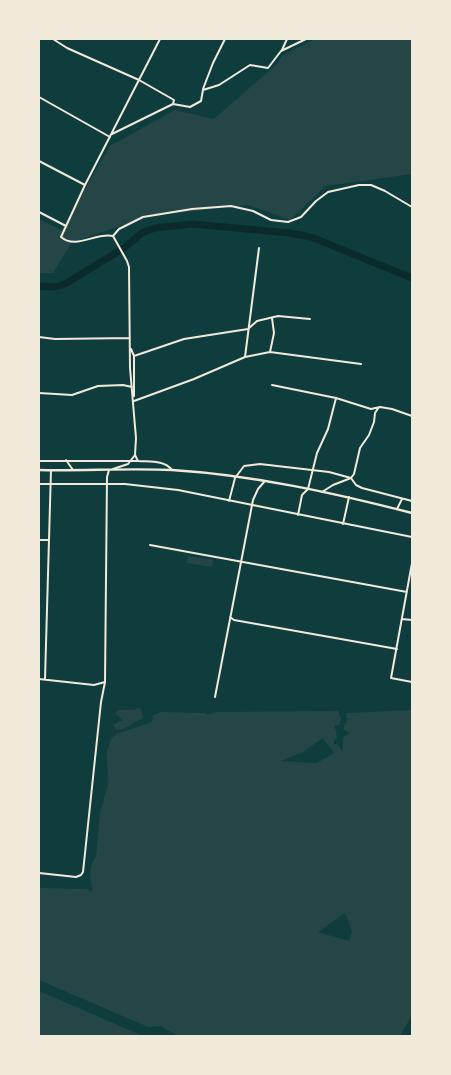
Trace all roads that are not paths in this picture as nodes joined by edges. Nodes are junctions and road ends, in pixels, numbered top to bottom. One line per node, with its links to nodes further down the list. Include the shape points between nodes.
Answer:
1 (53, 39): 7 (street)
2 (160, 39): 7 (street)
3 (225, 39): 8 (street)
4 (287, 39): 6 (street)
5 (306, 39): 6 (street)
6 (281, 51): 8 (street, via 268,68 250,65 219,85)
7 (139, 80): 10 (street, via 174,100); 11 (street)
8 (203, 90): 10 (street, via 201,101 190,107)
9 (39, 97): 11 (street)
10 (173, 104): 11 (street)
11 (111, 136): 13 (street)
12 (39, 161): 13 (street)
13 (85, 185): 16 (street)
14 (412, 207): 17 (street, via 371,185 359,185 328,192 301,217 288,222 271,220 253,210 231,206 143,217 119,229)
15 (39, 212): 16 (street)
16 (66, 226): 17 (street, via 61,237 65,241 78,242 106,234)
17 (113, 236): 23 (street, via 128,261)
18 (259, 248): 21 (street)
19 (272, 318): 20 (street); 21 (street, via 257,321); 25 (street, via 274,333)
20 (310, 319)
21 (248, 329): 26 (street, via 184,340); 27 (street)
22 (39, 337): 23 (street)
23 (130, 338): 24 (street)
24 (130, 349): 26 (street); 30 (street)
25 (270, 352): 27 (street); 28 (street)
26 (134, 356): 33 (street)
27 (245, 357): 33 (street)
28 (361, 364)
29 (272, 386): 32 (street)
30 (132, 387): 31 (street, via 98,386 72,395); 33 (street)
31 (39, 393)
32 (336, 398): 35 (street); 48 (street)
33 (134, 401): 38 (street)
34 (380, 407): 35 (street); 36 (street); 37 (street)
35 (371, 409): 36 (street)
36 (375, 413): 50 (street)
37 (412, 416)
38 (135, 455): 41 (street); 42 (street)
39 (66, 460): 40 (street); 41 (street); 45 (street)
40 (39, 461)
41 (131, 461): 42 (street); 46 (street)
42 (138, 461): 47 (street, via 163,463)
43 (39, 470): 44 (main road)
44 (51, 470): 45 (main road); 54 (street)
45 (73, 470): 46 (main road)
46 (109, 470): 47 (main road); 52 (street)
47 (172, 470): 49 (main road)
48 (312, 470): 49 (street, via 260,464 244,466); 50 (street); 55 (street)
49 (235, 478): 51 (main road); 59 (street)
50 (351, 478): 56 (street); 58 (street, via 362,488)
51 (264, 482): 55 (main road); 61 (street)
52 (107, 483): 54 (street); 59 (street, via 178,490); 79 (street)
53 (39, 484): 54 (street)
54 (50, 484): 68 (street)
55 (308, 489): 56 (main road); 64 (street, via 302,495)
56 (322, 492): 57 (main road)
57 (349, 497): 62 (main road); 65 (street)
58 (402, 499): 60 (street); 62 (street)
59 (229, 501): 61 (street)
60 (412, 501)
61 (252, 506): 64 (street); 70 (street)
62 (397, 509): 63 (main road)
63 (412, 513)
64 (298, 515): 65 (street)
65 (344, 524): 66 (street)
66 (412, 537)
67 (39, 540): 68 (street)
68 (49, 540): 78 (street)
69 (150, 545): 70 (street)
70 (241, 561): 72 (street); 73 (street)
71 (412, 563): 72 (street)
72 (407, 592): 74 (street)
73 (230, 617): 76 (street); 81 (street)
74 (402, 619): 75 (street); 76 (street)
75 (412, 620)
76 (397, 649): 80 (street, via 391,678)
77 (39, 679): 78 (street)
78 (45, 679): 79 (street, via 94,685)
79 (105, 682): 82 (street, via 83,872 76,877)
80 (412, 682)
81 (215, 697)
82 (39, 873)

